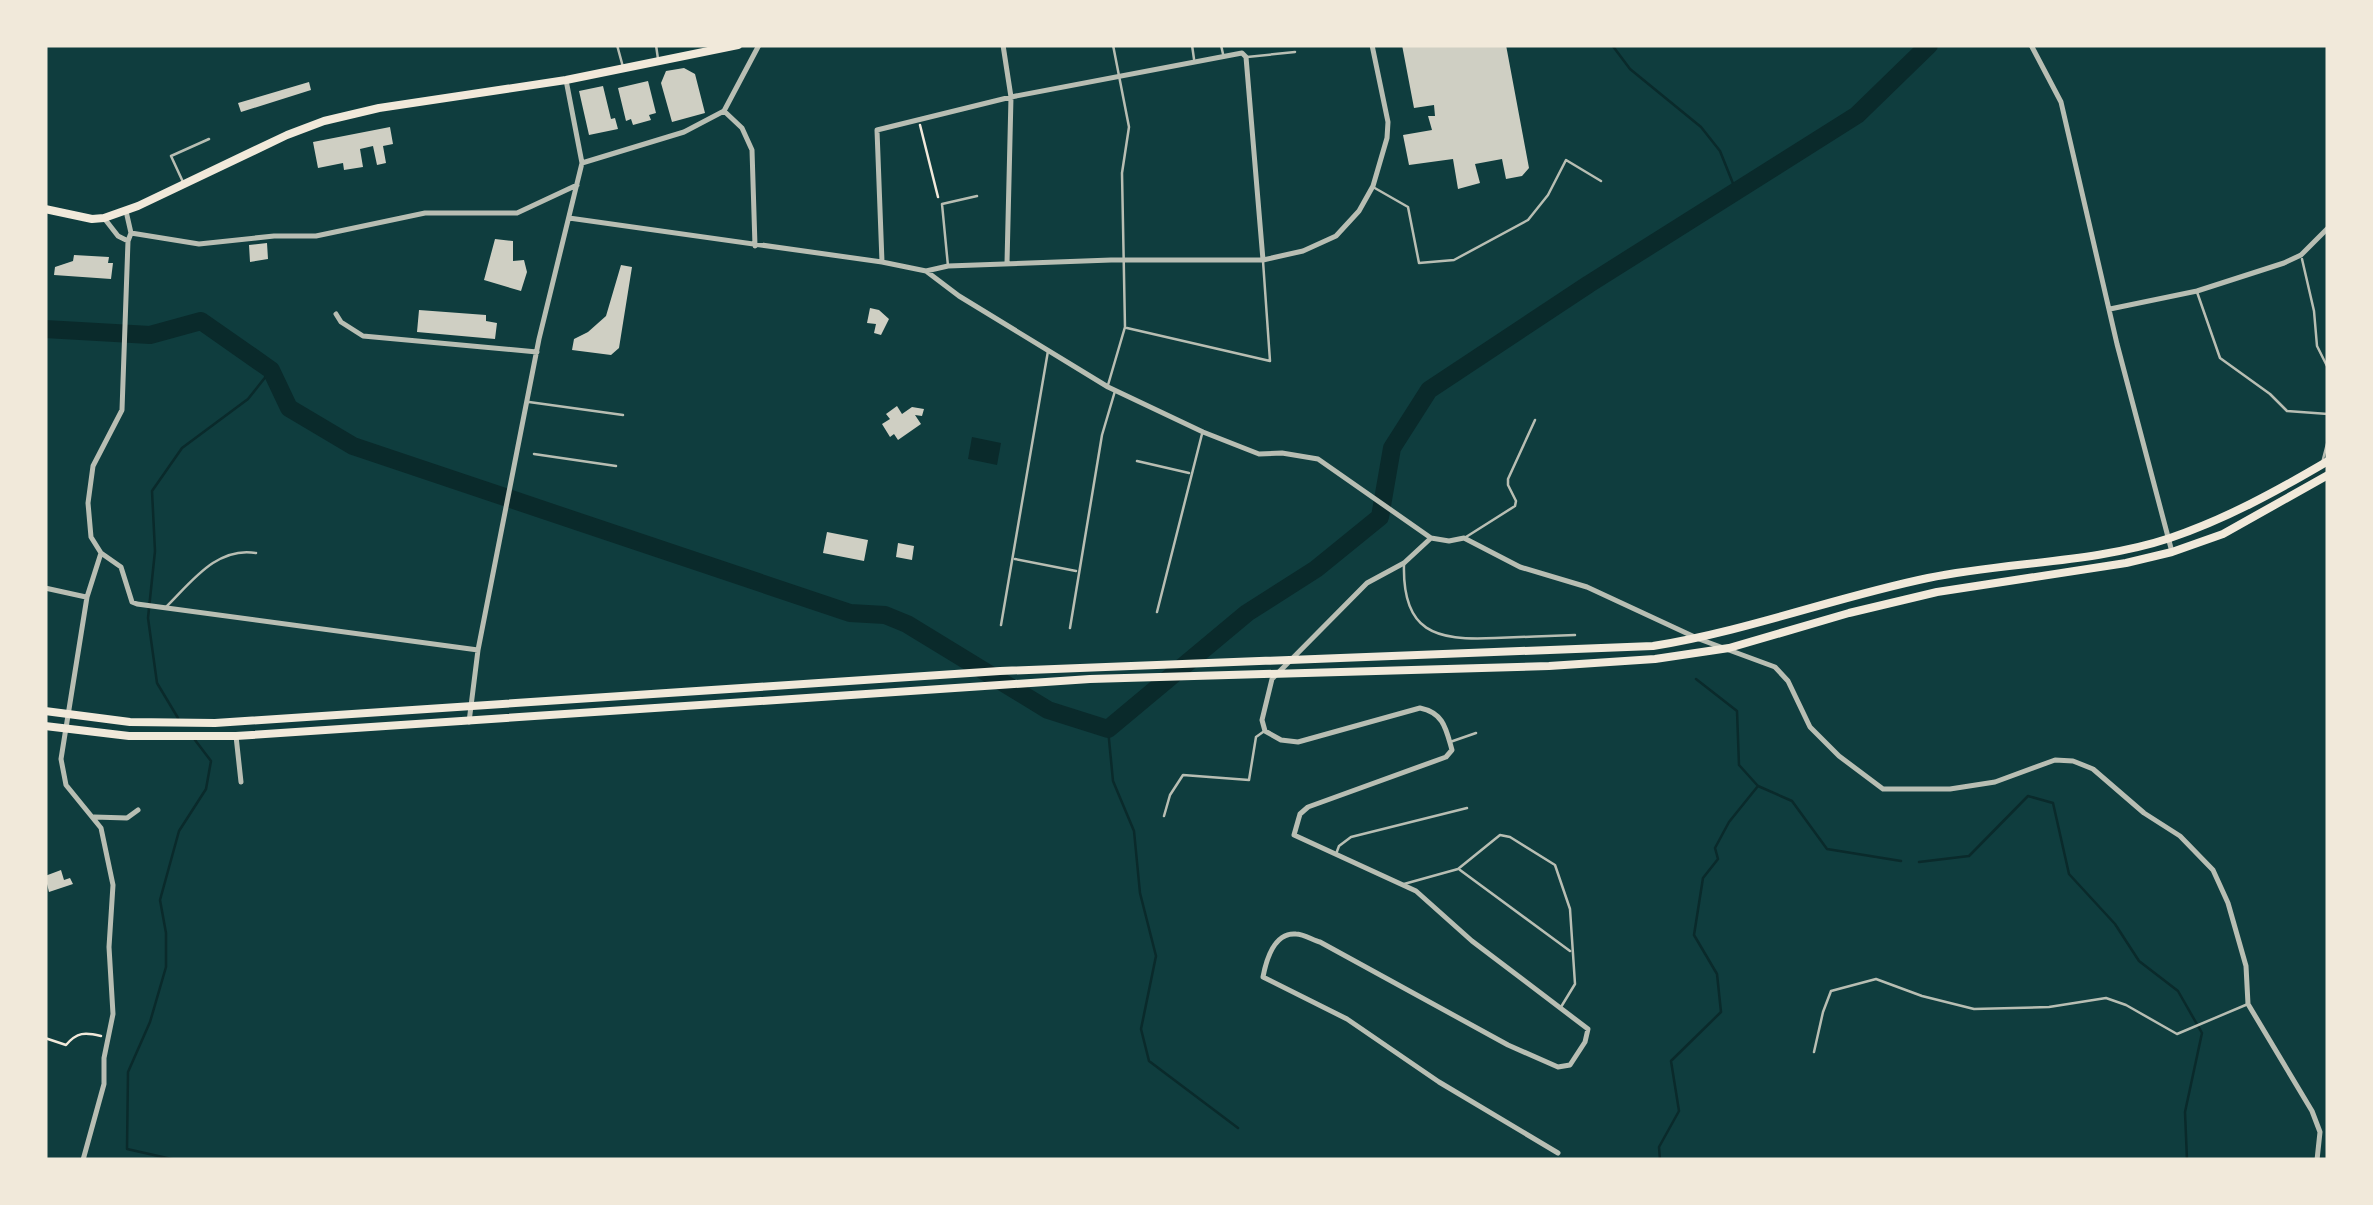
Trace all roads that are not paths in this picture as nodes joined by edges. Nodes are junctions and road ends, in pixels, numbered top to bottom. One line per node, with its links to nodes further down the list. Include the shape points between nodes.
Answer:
1 (618, 45): 16 (lane)
2 (656, 45): 15 (lane)
3 (738, 45): 15 (main road)
4 (759, 45): 20 (street)
5 (1003, 45): 19 (street)
6 (1114, 45): 17 (lane)
7 (1192, 45): 14 (lane)
8 (1221, 45): 12 (lane)
9 (1372, 45): 26 (street, via 1388,122)
10 (2031, 45): 43 (street, via 2061,102)
11 (1295, 52): 13 (lane)
12 (1224, 56): 13 (street); 14 (street)
13 (1246, 57): 37 (street)
14 (1195, 60): 17 (street)
15 (659, 61): 16 (main road)
16 (623, 68): 18 (main road)
17 (1120, 76): 19 (street); 36 (lane, via 1128,127)
18 (566, 80): 22 (street); 24 (main road, via 324,121)
19 (1011, 96): 38 (street, via 877,130); 39 (street)
20 (724, 111): 22 (street, via 684,132); 34 (street, via 752,150)
21 (209, 139): 24 (lane, via 171,156)
22 (582, 163): 25 (street)
23 (1601, 181): 26 (lane, via 1566,160 1528,220 1454,260 1419,262 1408,207)
24 (184, 184): 29 (main road)
25 (577, 184): 31 (street); 33 (street, via 517,212 425,213 316,236 199,244)
26 (1373, 186): 37 (street, via 1336,236)
27 (977, 196): 40 (lane, via 942,204)
28 (45, 209): 30 (main road)
29 (126, 211): 30 (main road); 33 (street)
30 (104, 218): 33 (street, via 118,236)
31 (569, 218): 34 (street); 47 (street)
32 (2328, 228): 35 (street)
33 (130, 237): 67 (street, via 122,410 93,466 88,503)
34 (755, 246): 38 (street)
35 (2301, 254): 42 (street); 48 (lane, via 2317,346)
36 (1122, 260): 37 (street); 39 (street); 45 (lane)
37 (1263, 260): 45 (lane, via 1270,361)
38 (882, 262): 41 (street)
39 (1007, 263): 40 (street)
40 (948, 266): 41 (street)
41 (926, 271): 46 (street)
42 (2197, 291): 43 (street); 51 (lane, via 2220,358 2287,411)
43 (2110, 309): 64 (street)
44 (336, 314): 47 (street, via 363,336)
45 (1125, 328): 49 (lane)
46 (1048, 349): 49 (street); 68 (lane)
47 (537, 352): 50 (street)
48 (2328, 368)
49 (1112, 388): 54 (street); 70 (lane)
50 (528, 402): 52 (lane); 80 (street)
51 (2328, 414)
52 (623, 416)
53 (1535, 420): 63 (lane, via 1508,479 1515,506)
54 (1203, 432): 60 (lane); 62 (street, via 1254,453 1318,459)
55 (2328, 440): 58 (lane)
56 (534, 454): 59 (lane)
57 (1137, 462): 60 (lane)
58 (2325, 463): 64 (main road, via 2243,508)
59 (616, 466)
60 (1191, 474): 74 (lane)
61 (2328, 475): 66 (main road, via 2223,534)
62 (1431, 538): 63 (street); 69 (street)
63 (1464, 538): 78 (street)
64 (2168, 538): 66 (street); 78 (main road, via 1931,577)
65 (256, 552): 73 (lane, via 244,550 199,571)
66 (2172, 552): 79 (main road, via 1937,592)
67 (101, 553): 72 (street); 73 (street, via 121,567 132,602)
68 (1013, 558): 70 (lane); 75 (lane)
69 (1404, 563): 77 (lane, via 1403,589 1422,628 1460,640); 87 (street, via 1367,583 1272,679)
70 (1078, 571): 76 (lane)
71 (45, 588): 72 (street)
72 (87, 597): 83 (street)
73 (164, 609): 80 (street)
74 (1157, 612)
75 (1002, 626)
76 (1070, 628)
77 (1575, 635)
78 (1699, 639): 79 (street); 81 (main road)
79 (1728, 648): 84 (main road, via 1655,659 1090,680); 100 (street, via 1780,672 1810,727 1883,788 1995,782 2055,760 2093,769 2213,870 2246,966)
80 (478, 650): 81 (street)
81 (468, 707): 83 (main road, via 215,724); 84 (street)
82 (45, 710): 83 (main road)
83 (70, 715): 86 (street)
84 (469, 722): 89 (main road)
85 (45, 726): 86 (main road)
86 (67, 729): 89 (main road); 95 (street, via 63,778)
87 (1265, 731): 90 (street, via 1298,742 1420,708 1444,721); 94 (lane, via 1256,736 1249,780 1183,775)
88 (1476, 733): 90 (lane)
89 (236, 736): 91 (street)
90 (1450, 742): 96 (street, via 1446,758 1300,814 1294,835)
91 (242, 782)
92 (1467, 808): 96 (lane, via 1351,836)
93 (138, 810): 95 (street, via 127,818)
94 (1164, 816)
95 (94, 817): 104 (street, via 112,885 113,998 104,1084)
96 (1336, 856): 98 (street)
97 (1458, 869): 98 (lane); 99 (lane); 99 (lane, via 1500,835 1555,865 1570,910)
98 (1403, 884): 101 (street)
99 (1572, 952): 101 (lane, via 1576,984)
100 (2248, 1004): 102 (lane, via 2177,1034 2106,998 2048,1008 1974,1009 1876,979 1831,991); 105 (street, via 2312,1111 2320,1132)
101 (1561, 1007): 103 (street, via 1588,1029 1570,1064 1558,1067 1296,934 1270,952 1264,977 1348,1019)
102 (1814, 1052)
103 (1558, 1153)
104 (84, 1160)
105 (2318, 1160)

